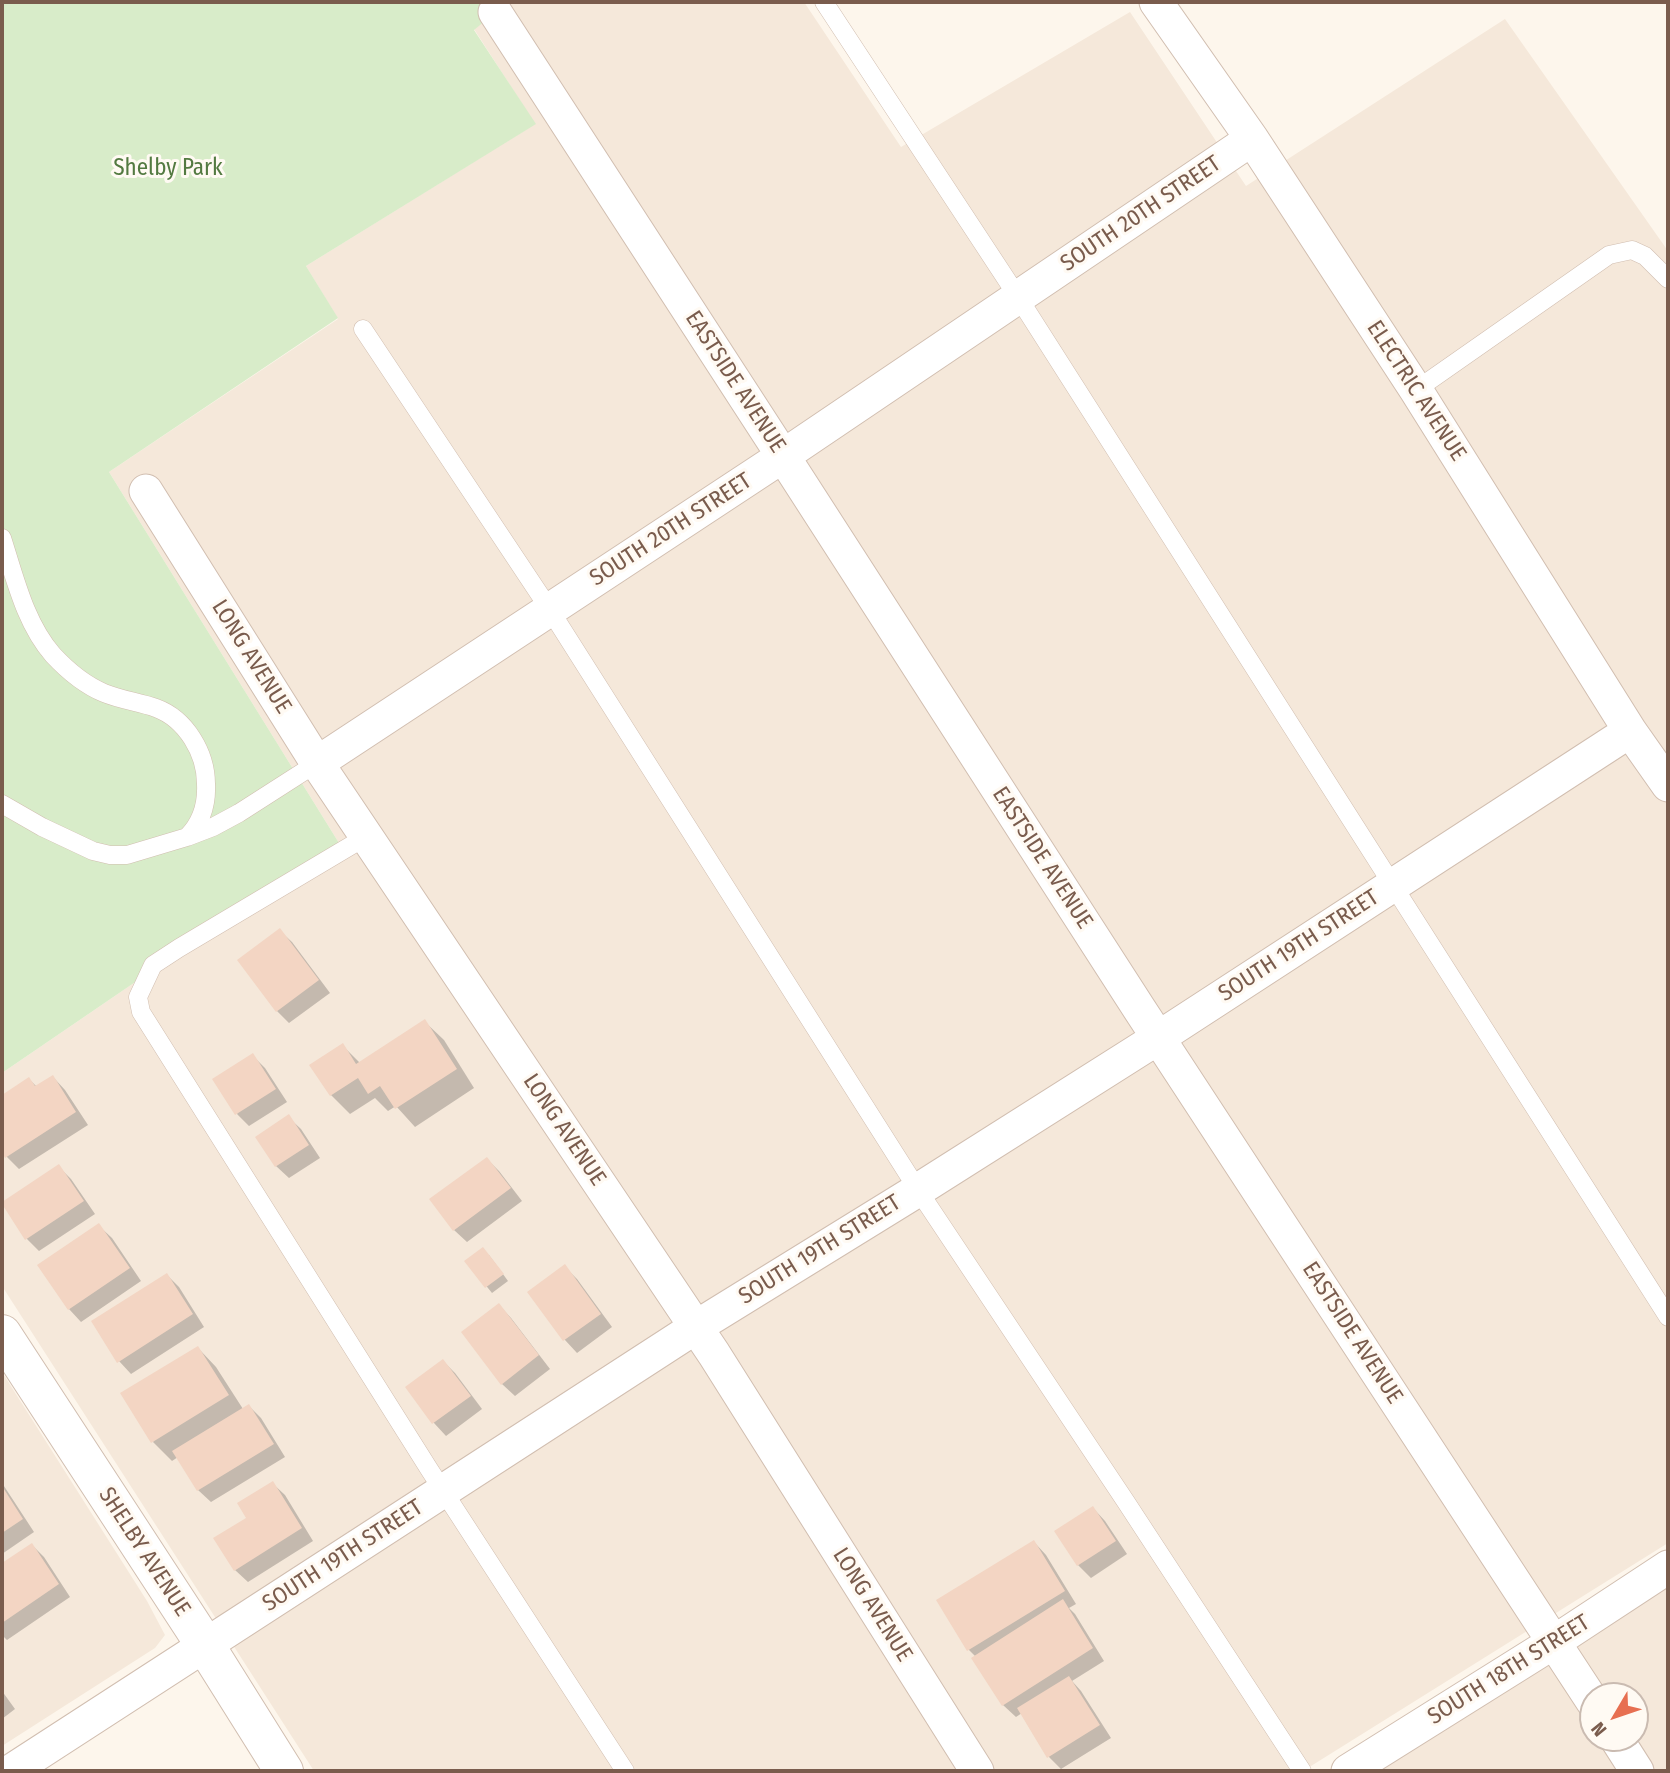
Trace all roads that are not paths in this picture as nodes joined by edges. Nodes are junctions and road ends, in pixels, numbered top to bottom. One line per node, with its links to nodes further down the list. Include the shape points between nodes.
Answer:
1 (824, 2): 6 (lane)
2 (1156, 2): 4 (street, ELECTRIC AVENUE)
3 (491, 7): 9 (street, EASTSIDE AVENUE)
4 (1252, 139): 6 (street, SOUTH 20TH STREET); 8 (street, ELECTRIC AVENUE)
5 (1668, 279): 8 (lane, via 1632,250 1609,255)
6 (1018, 297): 9 (street, SOUTH 20TH STREET); 19 (lane)
7 (363, 329): 12 (lane)
8 (1416, 390): 13 (street, ELECTRIC AVENUE)
9 (783, 456): 12 (street, SOUTH 20TH STREET); 20 (street, EASTSIDE AVENUE)
10 (146, 491): 14 (street, LONG AVENUE)
11 (2, 538): 18 (lane, via 27,611 52,654 106,694 159,709 194,742 205,770 206,799 197,827)
12 (550, 610): 14 (street, SOUTH 20TH STREET); 21 (lane)
13 (1630, 731): 15 (street, ELECTRIC AVENUE); 19 (street, SOUTH 19TH STREET)
14 (317, 763): 17 (street, LONG AVENUE); 18 (lane, SOUTH 20TH STREET, via 239,813)
15 (1668, 785)
16 (2, 804): 18 (lane, SOUTH 20TH STREET, via 101,853 127,855)
17 (367, 836): 23 (street, LONG AVENUE); 25 (lane, via 153,965 138,997 141,1012)
18 (187, 837)
19 (1393, 886): 20 (street, SOUTH 19TH STREET); 22 (lane)
20 (1158, 1038): 21 (street, SOUTH 19TH STREET); 27 (street, EASTSIDE AVENUE)
21 (918, 1190): 23 (street, SOUTH 19TH STREET); 35 (lane)
22 (1668, 1317)
23 (696, 1327): 25 (street, SOUTH 19TH STREET); 34 (street, LONG AVENUE)
24 (2, 1334): 28 (street, SHELBY AVENUE)
25 (443, 1491): 28 (street, SOUTH 19TH STREET); 33 (lane)
26 (1668, 1567): 27 (street, SOUTH 18TH STREET)
27 (1554, 1642): 29 (street, EASTSIDE AVENUE); 36 (street, SOUTH 18TH STREET)
28 (205, 1646): 31 (street, SOUTH 19TH STREET); 32 (street, SHELBY AVENUE)
29 (1580, 1682)
30 (1625, 1752): 37 (street)
31 (11, 1771)
32 (284, 1771)
33 (625, 1771)
34 (977, 1771)
35 (1302, 1771)
36 (1348, 1771)
37 (1637, 1771)

